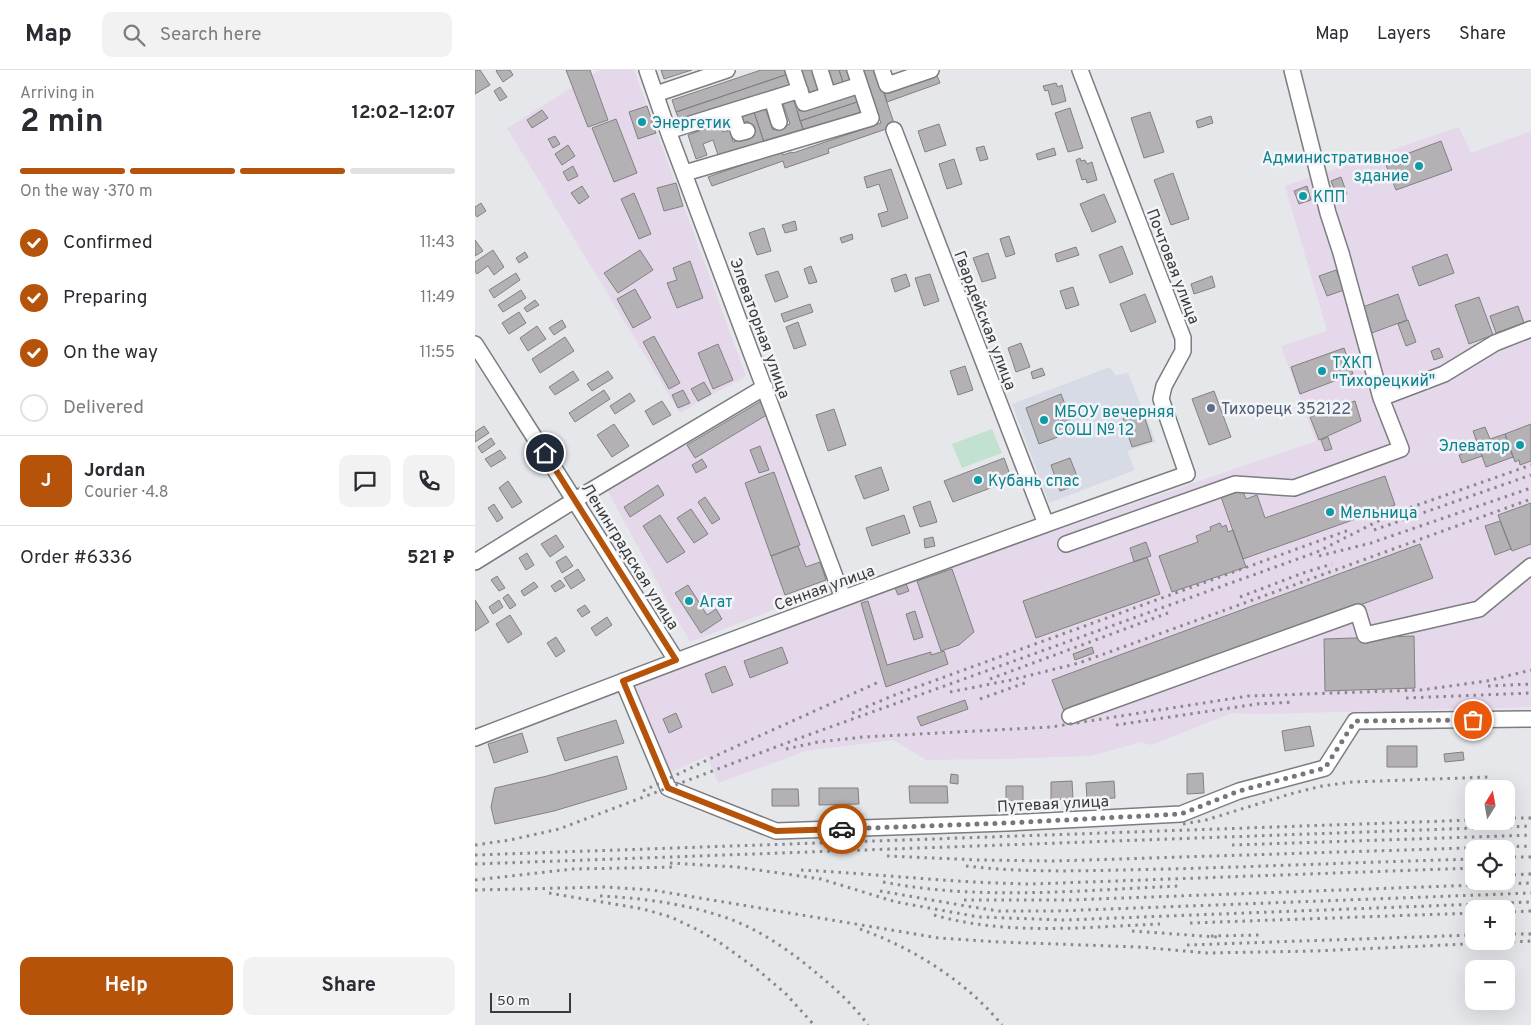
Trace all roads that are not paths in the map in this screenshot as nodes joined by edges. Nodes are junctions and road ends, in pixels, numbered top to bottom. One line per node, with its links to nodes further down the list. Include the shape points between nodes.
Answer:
1 (647, 70): 12 (street, Элеваторная улица)
2 (727, 70): 12 (street)
3 (793, 70): 11 (street)
4 (820, 70): 13 (street)
5 (855, 70): 10 (street)
6 (882, 70): 9 (street, via 887,85)
7 (1079, 70): 25 (street, Почтовая улица, via 1183,338 1183,351 1164,386 1161,399)
8 (1292, 70): 24 (street, via 1328,213)
9 (923, 71)
10 (860, 85): 13 (street); 20 (street, via 871,118)
11 (800, 90): 13 (street, via 804,103); 14 (street)
12 (656, 94): 18 (street, Элеваторная улица)
13 (828, 96)
14 (772, 99): 15 (street); 16 (street)
15 (732, 112): 18 (street); 19 (street, via 739,133)
16 (779, 122)
17 (894, 130): 27 (street, Гвардейская улица)
18 (669, 131): 20 (street, Элеваторная улица)
19 (747, 131)
20 (685, 173): 23 (street, Элеваторная улица)
21 (1531, 329): 24 (street, via 1495,344 1444,374)
22 (475, 344): 26 (street, Ленинградская улица)
23 (765, 387): 26 (street); 31 (street, Элеваторная улица)
24 (1381, 398): 28 (street, via 1401,450 1293,488 1235,484)
25 (1187, 474): 27 (street, Сенная улица)
26 (575, 500): 29 (street); 32 (street, Ленинградская улица)
27 (1046, 524): 31 (street, Сенная улица)
28 (1066, 544)
29 (475, 562)
30 (1531, 566): 34 (street, via 1479,609 1365,635 1358,612)
31 (843, 598): 32 (street, Сенная улица)
32 (676, 660): 33 (street, Сенная улица)
33 (623, 681): 35 (street, Путевая улица, via 668,788 776,831 1181,814 1239,791 1325,768 1355,721); 36 (street, Сенная улица)
34 (1070, 716)
35 (1531, 719)
36 (475, 738)

